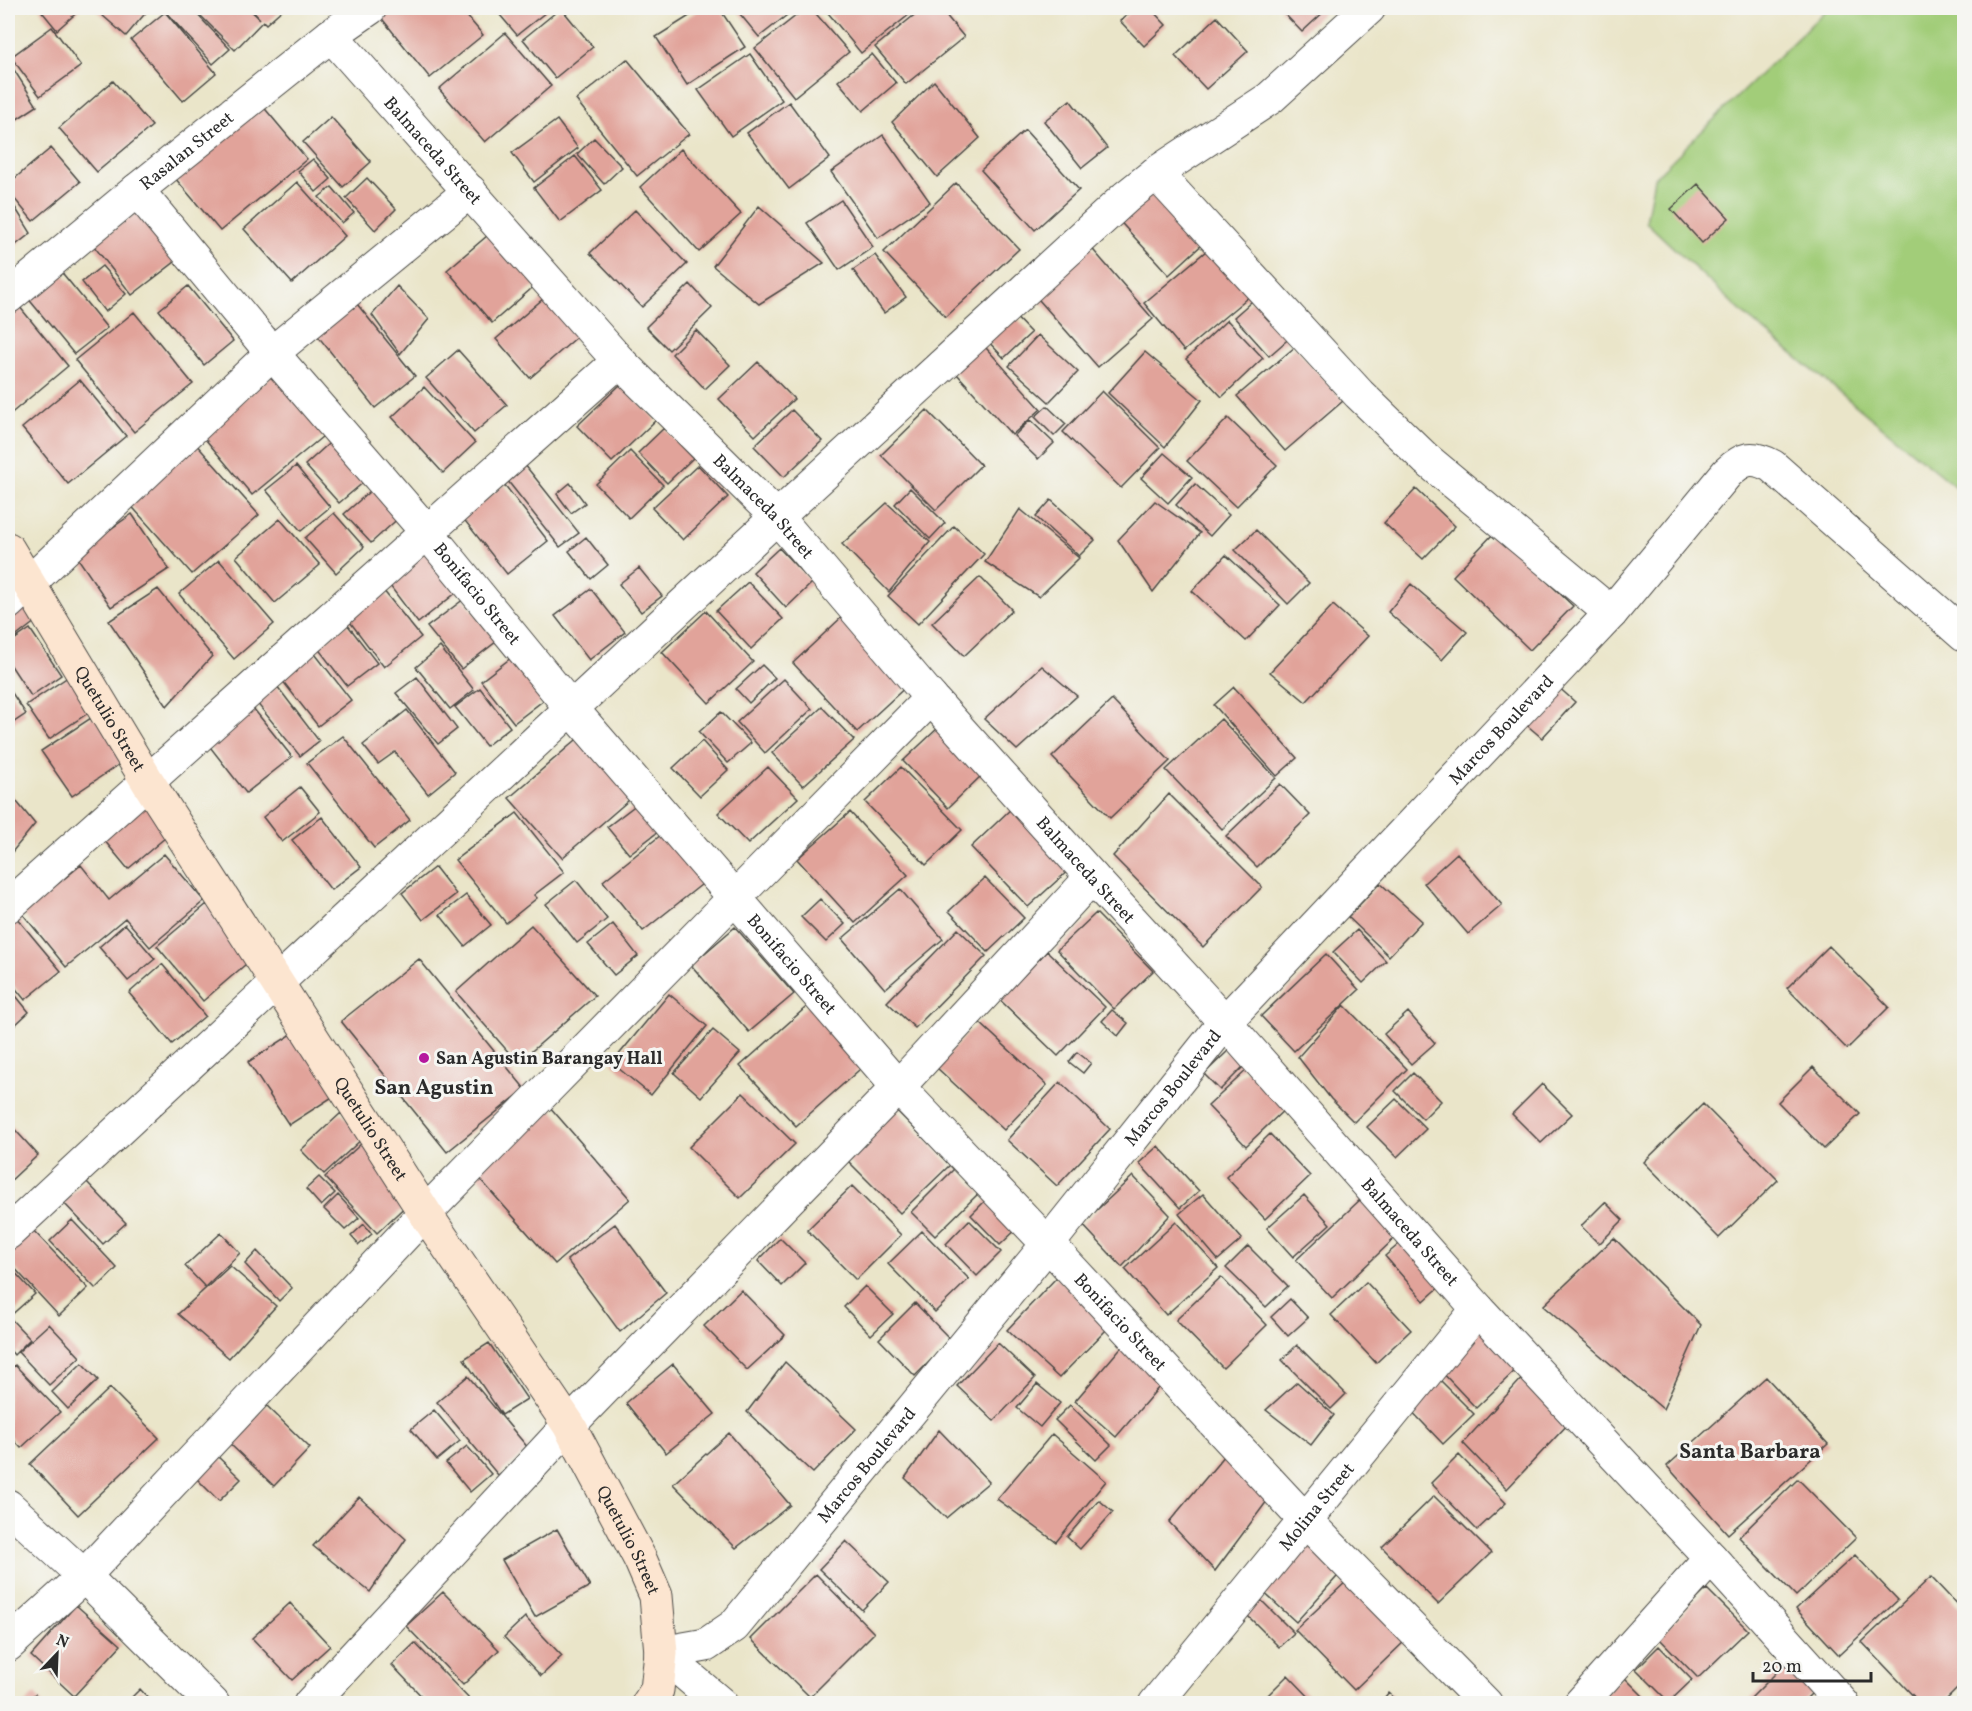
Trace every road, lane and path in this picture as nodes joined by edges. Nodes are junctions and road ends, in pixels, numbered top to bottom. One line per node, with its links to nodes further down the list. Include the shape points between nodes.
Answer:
1 (370, 8): 3 (street, Rasalan Street)
2 (1369, 8): 4 (street, via 1270,98)
3 (331, 35): 5 (street, Rasalan Street); 6 (street, Balmaceda Street)
4 (1156, 173): 10 (street); 14 (street, via 1409,443)
5 (137, 190): 7 (street, Rasalan Street); 8 (street, Bonifacio Street)
6 (470, 191): 8 (street); 9 (street, Balmaceda Street)
7 (8, 297)
8 (272, 353): 11 (street, Bonifacio Street); 13 (street)
9 (619, 361): 10 (street, Balmaceda Street); 11 (street)
10 (777, 517): 16 (street, Balmaceda Street); 17 (street)
11 (426, 531): 17 (street, Bonifacio Street); 18 (street)
12 (8, 549): 13 (main road, Quetulio Street)
13 (18, 594): 18 (main road, Quetulio Street)
14 (1611, 613): 15 (street, Marcos Boulevard, via 1727,473 1739,462 1760,459); 23 (street, Marcos Boulevard)
15 (1965, 635)
16 (931, 698): 19 (street, Balmaceda Street); 20 (street)
17 (571, 708): 20 (street, Bonifacio Street); 22 (street)
18 (148, 782): 21 (street); 22 (main road, Quetulio Street)
19 (1092, 877): 23 (street, Balmaceda Street); 24 (street)
20 (735, 899): 24 (street, Bonifacio Street); 25 (street)
21 (8, 906)
22 (276, 982): 25 (main road, Quetulio Street); 26 (street)
23 (1225, 1022): 27 (street, Marcos Boulevard); 28 (street, Balmaceda Street)
24 (898, 1087): 27 (street, Bonifacio Street); 29 (street)
25 (425, 1213): 29 (main road, Quetulio Street); 33 (street)
26 (8, 1233)
27 (1048, 1244): 31 (street, Bonifacio Street); 35 (street, Marcos Boulevard, via 734,1626 706,1645)
28 (1478, 1309): 31 (street, Molina Street); 32 (street, Balmaceda Street)
29 (569, 1425): 35 (main road, Quetulio Street, via 656,1596); 37 (street)
30 (8, 1506): 33 (street)
31 (1304, 1519): 40 (street, Molina Street); 41 (street, Bonifacio Street)
32 (1711, 1558): 42 (street); 43 (street, Balmaceda Street)
33 (84, 1576): 34 (street); 36 (street)
34 (8, 1645)
35 (661, 1653): 38 (main road, via 657,1690); 39 (street)
36 (213, 1704)
37 (310, 1704)
38 (648, 1704)
39 (721, 1704)
40 (1155, 1704)
41 (1486, 1704)
42 (1580, 1704)
43 (1843, 1704)

